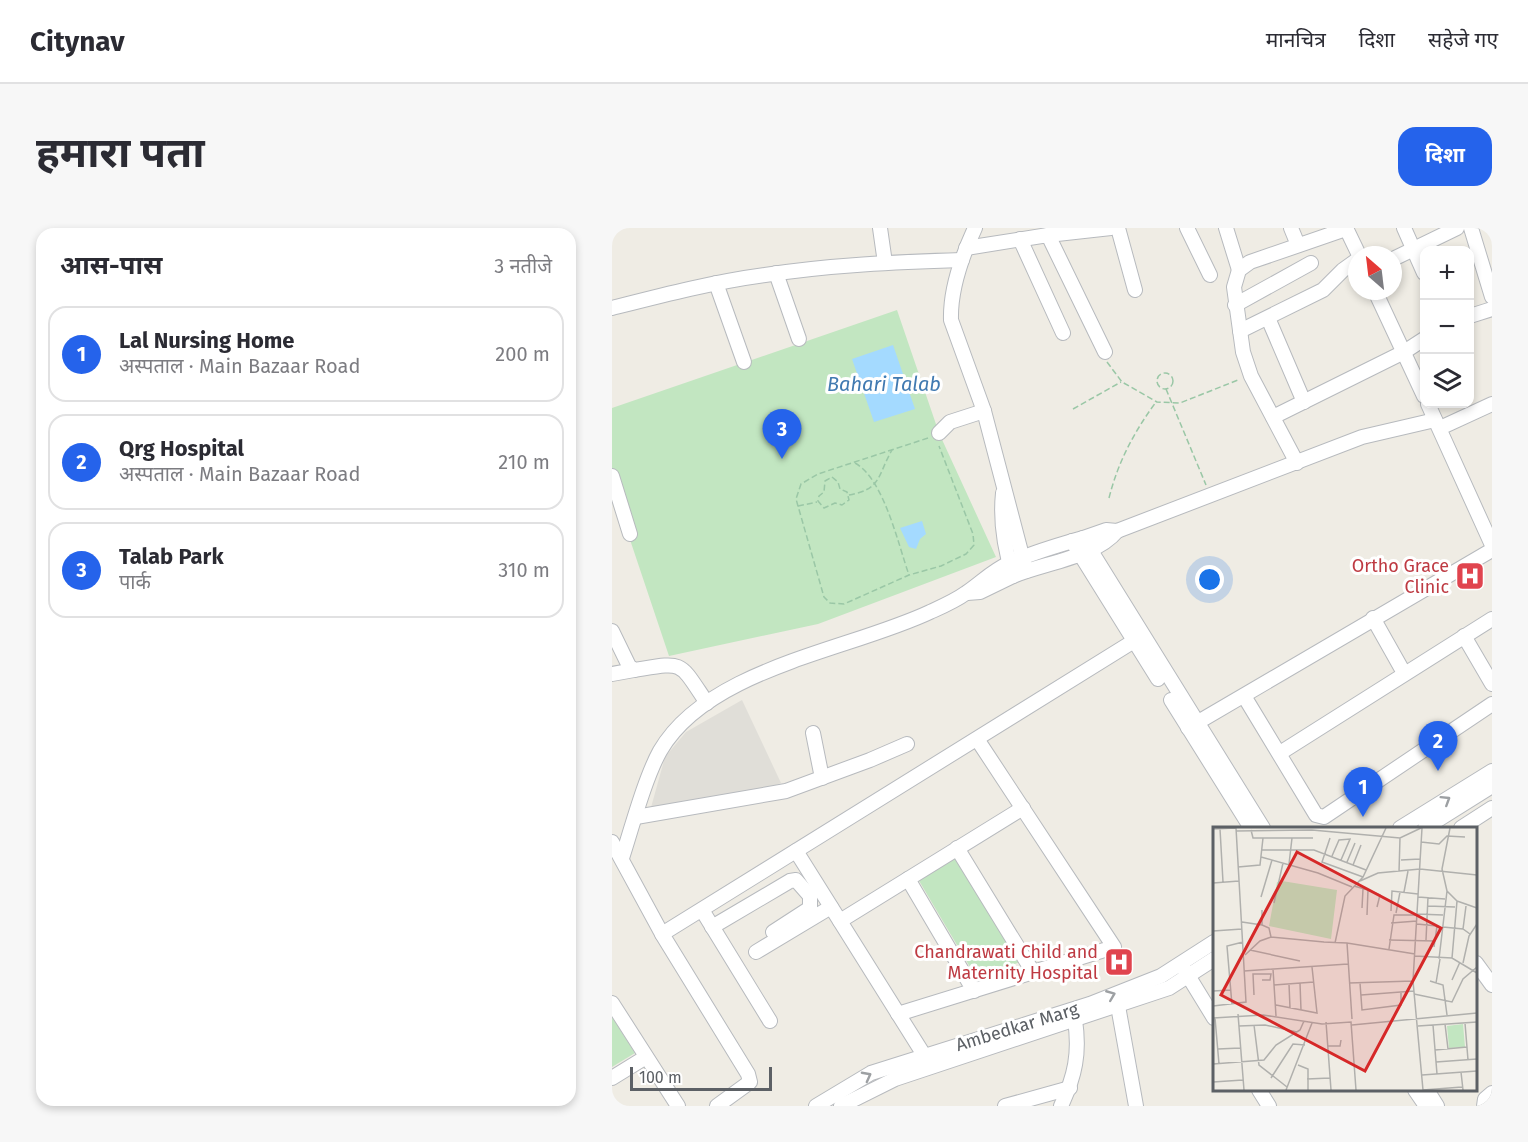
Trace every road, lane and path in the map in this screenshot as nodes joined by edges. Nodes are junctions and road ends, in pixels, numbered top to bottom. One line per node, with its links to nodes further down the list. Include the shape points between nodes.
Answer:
1 (880, 228): 19 (street)
2 (975, 228): 17 (street)
3 (1111, 228): 12 (street)
4 (1118, 228): 27 (street)
5 (1187, 228): 25 (street)
6 (1226, 228): 23 (street)
7 (1291, 228): 14 (street)
8 (1346, 228): 14 (street); 15 (street)
9 (1404, 228): 16 (street)
10 (1457, 228): 16 (street)
11 (1471, 228): 28 (street)
12 (1048, 235): 13 (street); 39 (street)
13 (1020, 239): 17 (street); 36 (street)
14 (1298, 245): 23 (street, via 1250,262)
15 (1355, 246)
16 (1413, 249): 18 (street); 21 (street)
17 (964, 254): 19 (street); 52 (street, via 951,304 951,320)
18 (1402, 254)
19 (885, 263): 24 (street)
20 (1311, 263): 30 (street)
21 (1420, 263)
22 (1348, 266): 34 (street, via 1323,290)
23 (1239, 270): 30 (street, via 1234,287)
24 (776, 273): 26 (street); 37 (street)
25 (1210, 275)
26 (716, 283): 31 (street); 41 (street)
27 (1136, 290)
28 (1492, 297)
29 (1379, 300): 40 (street)
30 (1235, 306): 35 (street)
31 (612, 308)
32 (1492, 309): 33 (street)
33 (1474, 315)
34 (1268, 318): 35 (street); 47 (street)
35 (1240, 331): 42 (street)
36 (1064, 333)
37 (799, 339)
38 (1420, 342): 40 (street)
39 (1105, 352): 43 (path, via 1108,367)
40 (1404, 352): 44 (street); 47 (street)
41 (744, 362)
42 (1251, 376): 48 (path); 53 (street)
43 (1122, 381): 46 (path); 51 (path)
44 (1420, 386)
45 (1166, 389): 45 (path, via 1158,386 1157,378 1168,373 1174,384); 48 (path)
46 (1157, 402): 48 (path); 65 (path, via 1136,429)
47 (1304, 402): 53 (street)
48 (1173, 403): 64 (path)
49 (1492, 404): 54 (street)
50 (1430, 408): 54 (street)
51 (1073, 409)
52 (984, 411): 55 (street, via 950,422); 72 (street, via 1004,493 1002,508)
53 (1273, 417): 58 (street)
54 (1438, 424): 58 (street, via 1362,437); 69 (street)
55 (937, 434): 56 (path); 73 (path, via 974,545 966,554 941,566)
56 (892, 450): 57 (path); 62 (path)
57 (854, 462): 59 (path); 62 (path)
58 (1297, 463): 64 (street)
59 (823, 472): 61 (path); 67 (path, via 801,484)
60 (612, 476): 68 (street)
61 (827, 479): 63 (path, via 836,479 838,488); 66 (path)
62 (876, 484): 63 (path, via 868,491); 73 (path)
63 (849, 495): 66 (path, via 845,503 829,508)
64 (1210, 497): 70 (street, via 1117,531 1111,539)
65 (1109, 498)
66 (818, 501): 67 (path)
67 (797, 506): 73 (path, via 824,597 830,603 844,604)
68 (630, 534)
69 (1492, 545)
70 (1081, 546): 72 (street); 78 (street)
71 (1492, 550): 74 (street)
72 (1018, 567): 84 (street, via 980,592 967,593 928,613 773,668)
73 (909, 575)
74 (1373, 618): 80 (street); 83 (street)
75 (1492, 618): 77 (street)
76 (612, 631): 79 (street)
77 (1464, 636): 80 (street); 82 (street)
78 (1138, 639): 86 (street); 88 (street)
79 (634, 670): 81 (street); 84 (street, via 674,664 685,670)
80 (1404, 673): 90 (street)
81 (612, 674)
82 (1492, 684)
83 (1244, 696): 86 (street); 90 (street)
84 (707, 703): 96 (street, via 681,725 660,751)
85 (1492, 705): 90 (street, via 1324,817 1316,814)
86 (1192, 726): 97 (street); 98 (street)
87 (813, 733): 92 (street)
88 (977, 739): 94 (street); 104 (street)
89 (907, 744): 92 (street)
90 (1280, 753)
91 (1492, 771): 99 (street, one-way to 91)
92 (822, 778): 96 (street, via 786,791)
93 (1492, 786): 100 (street)
94 (1023, 808): 103 (street); 120 (street, via 1114,947)
95 (1492, 808): 101 (street)
96 (636, 817): 105 (street)
97 (1250, 827)
98 (1262, 827)
99 (1402, 827)
100 (1427, 827)
101 (1463, 827)
102 (612, 842): 105 (street)
103 (957, 848): 107 (street); 120 (street)
104 (796, 851): 106 (street); 109 (street)
105 (622, 858): 114 (street)
106 (756, 876): 108 (street); 110 (street)
107 (908, 879): 111 (street); 122 (street)
108 (767, 895): 112 (street); 113 (street, via 796,880 810,896 810,908)
109 (831, 907): 111 (street); 116 (street)
110 (702, 910): 112 (street); 114 (street)
111 (840, 921): 125 (street)
112 (712, 927): 128 (street)
113 (773, 932)
114 (662, 934): 138 (street, via 748,1074 750,1082)
115 (1213, 944): 119 (street, Ambedkar Marg)
116 (756, 952)
117 (1213, 960): 119 (street, Ambedkar Marg)
118 (1477, 964): 121 (street)
119 (1184, 969): 124 (street, Ambedkar Marg, via 1169,988); 126 (street); 130 (street, Ambedkar Marg, one-way to 119)
120 (1033, 972): 122 (street)
121 (1492, 985)
122 (974, 991): 125 (street)
123 (612, 1003): 129 (street)
124 (1118, 1006): 127 (street, Ambedkar Marg); 143 (street)
125 (898, 1014): 130 (street)
126 (1213, 1015)
127 (1075, 1020): 130 (street, Ambedkar Marg); 132 (street, via 1079,1047)
128 (770, 1021)
129 (646, 1057): 131 (street); 137 (street)
130 (928, 1061): 139 (street, Ambedkar Marg, one-way to 130, via 871,1073); 140 (street, Ambedkar Marg)
131 (612, 1078)
132 (1070, 1088): 141 (street); 142 (street)
133 (1260, 1091): 144 (street)
134 (1416, 1091): 145 (street)
135 (1428, 1091): 146 (street)
136 (1492, 1094): 147 (street, via 1485,1099)
137 (678, 1106)
138 (717, 1106)
139 (816, 1106)
140 (841, 1106)
141 (1005, 1106)
142 (1061, 1106)
143 (1136, 1106)
144 (1269, 1106)
145 (1426, 1106)
146 (1437, 1106)
147 (1484, 1106)

